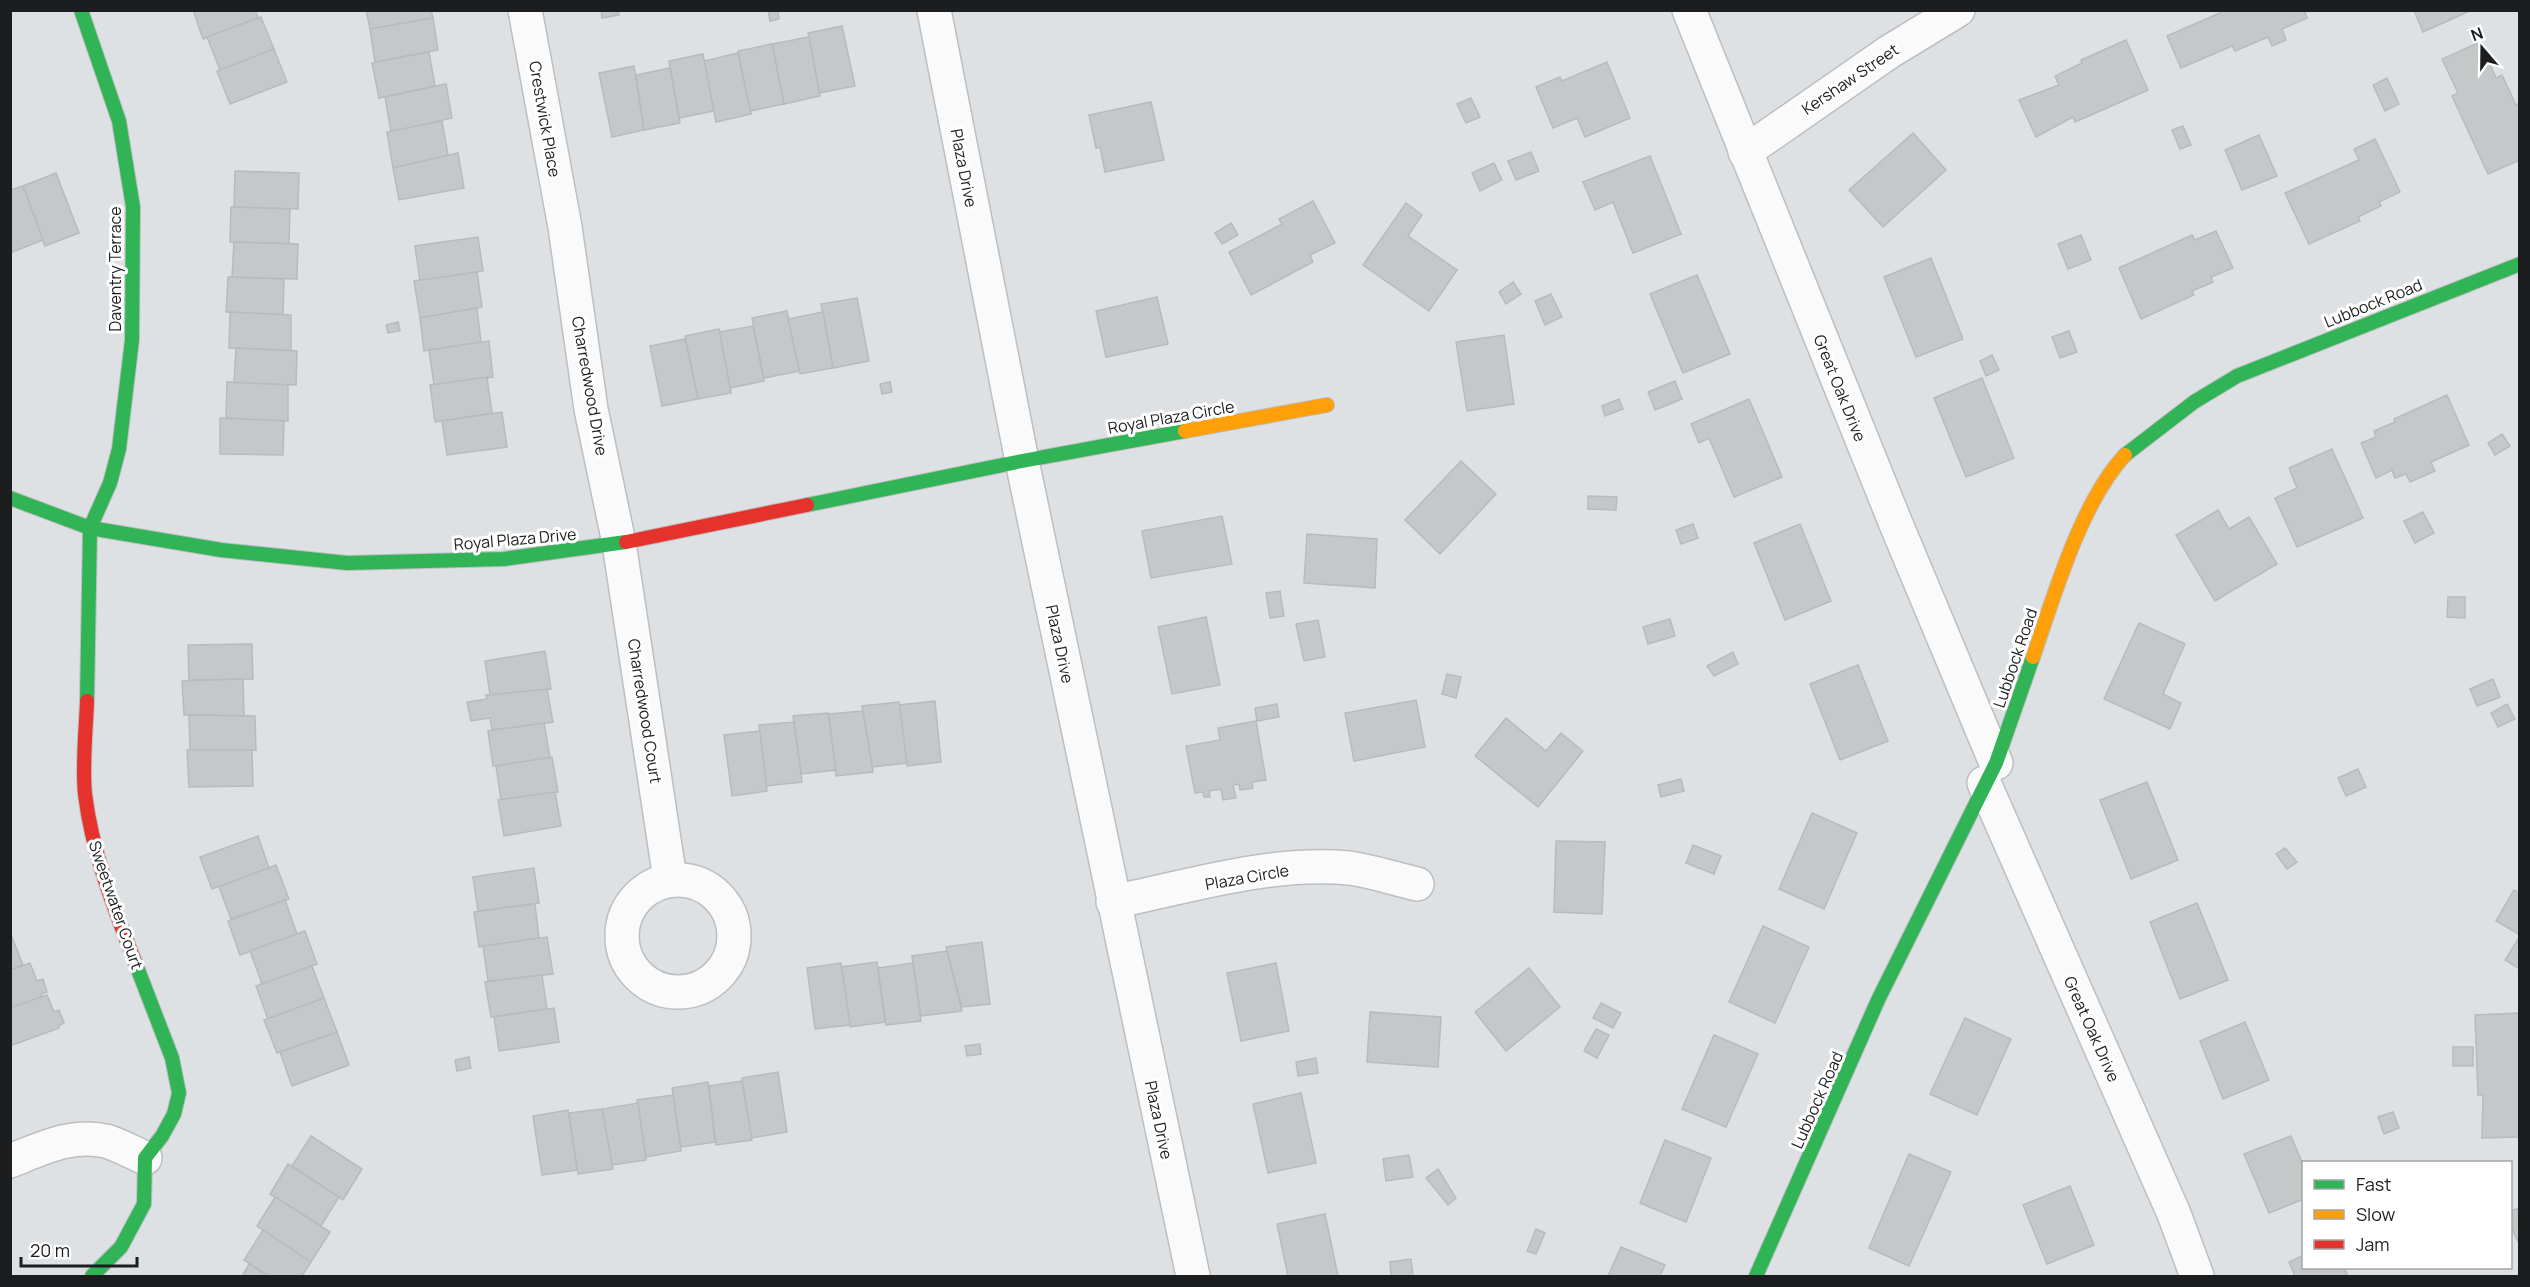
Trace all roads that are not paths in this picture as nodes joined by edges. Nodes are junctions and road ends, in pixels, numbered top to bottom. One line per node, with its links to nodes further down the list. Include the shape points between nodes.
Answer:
1 (81, 10): 12 (street, Daventry Terrace, via 119,121 133,207 132,340 118,449 110,483)
2 (525, 10): 7 (street, Crestwick Place)
3 (934, 10): 10 (street, Plaza Drive)
4 (1689, 10): 6 (street, Great Oak Drive)
5 (1958, 10): 6 (street, Kershaw Street, via 1889,52)
6 (1745, 152): 14 (street, Great Oak Drive)
7 (565, 227): 13 (street, Charredwood Drive, via 591,409)
8 (2520, 264): 14 (street, Lubbock Road, via 2237,376 2194,402 2129,451 2100,488 2084,521)
9 (1327, 405): 10 (street, Royal Plaza Circle)
10 (1022, 461): 13 (street, Royal Plaza Drive); 17 (street, Plaza Drive)
11 (10, 498): 12 (street, Royal Plaza Drive)
12 (90, 528): 13 (street, Royal Plaza Drive, via 221,550 347,563 504,559); 18 (street, Sweetwater Court, via 85,791 90,826 109,894 172,1058 179,1093 174,1114)
13 (620, 543): 15 (street, Charredwood Court)
14 (1990, 773): 22 (street, Lubbock Road, via 1878,1000); 23 (street, Great Oak Drive)
15 (670, 879)
16 (1417, 884): 17 (street, Plaza Circle, via 1351,868 1307,867 1266,871)
17 (1113, 902): 21 (street, Plaza Drive)
18 (145, 1158): 19 (street, via 91,1138 68,1140); 20 (street, via 144,1204 122,1247)
19 (10, 1161)
20 (92, 1276)
21 (1193, 1276)
22 (1756, 1276)
23 (2197, 1276)

